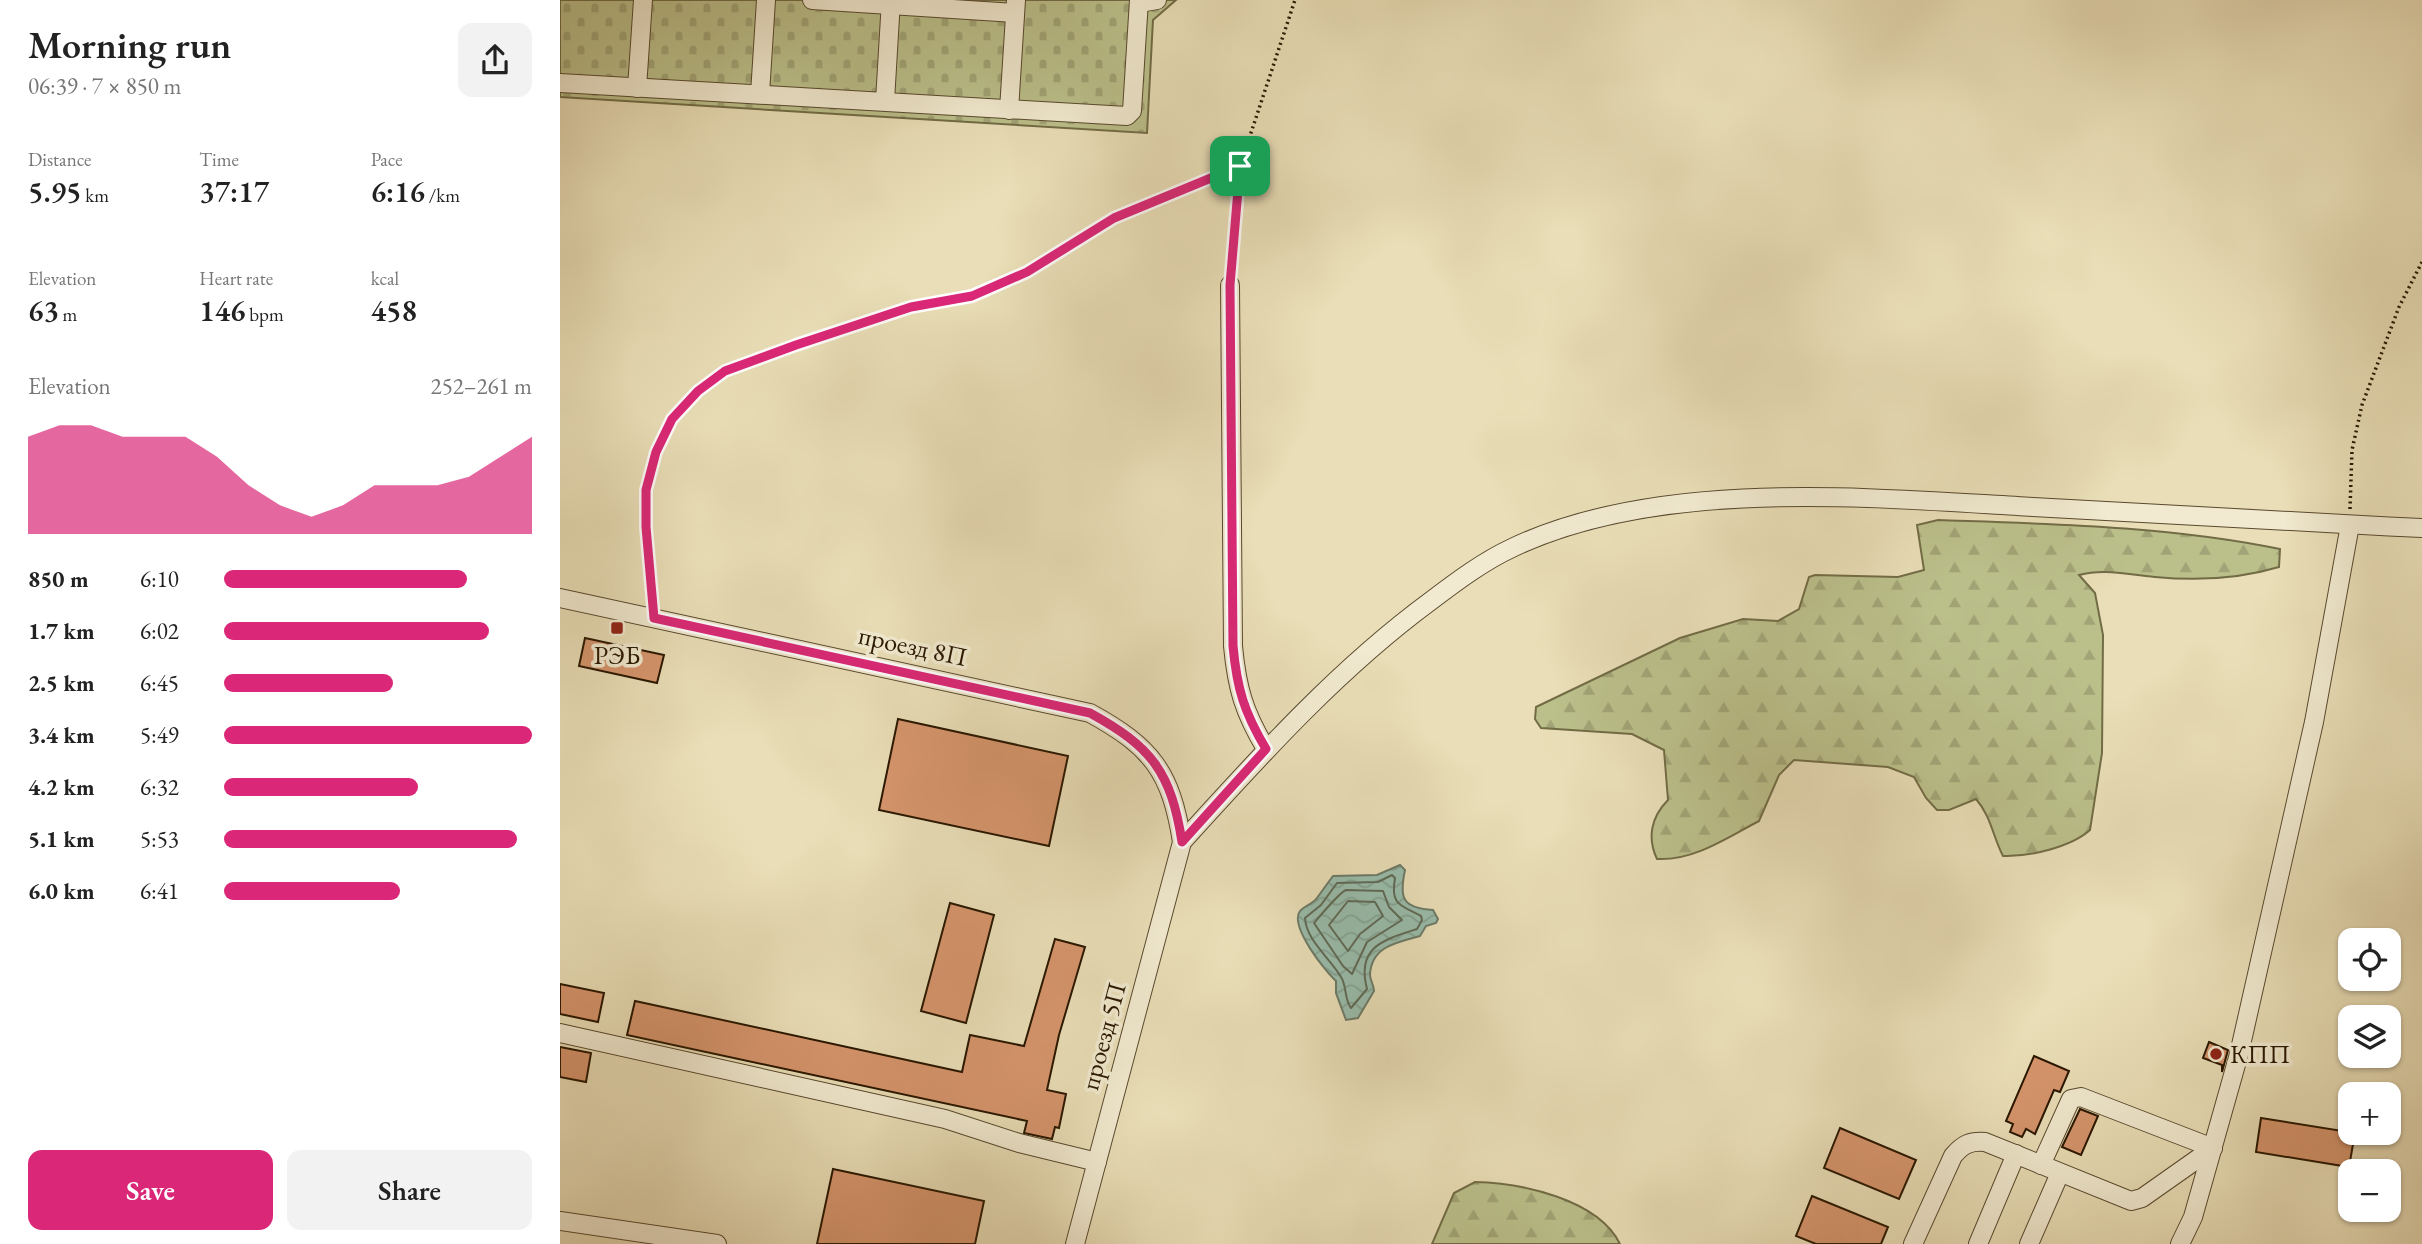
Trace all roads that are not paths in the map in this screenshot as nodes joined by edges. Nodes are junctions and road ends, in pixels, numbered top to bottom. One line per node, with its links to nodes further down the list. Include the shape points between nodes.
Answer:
1 (643, 0): 9 (street)
2 (766, 0): 10 (street)
3 (812, 0): 6 (street)
4 (1157, 0): 5 (street)
5 (1139, 1): 12 (street, via 1130,114)
6 (891, 3): 7 (street); 11 (street)
7 (1016, 6): 12 (street)
8 (560, 83): 9 (street)
9 (637, 88): 10 (street)
10 (760, 94): 11 (street)
11 (885, 101): 12 (street)
12 (1009, 110)
13 (1230, 285): 17 (street, via 1233,646 1236,684 1245,715)
14 (2350, 525): 15 (street); 17 (street, via 1830,496 1631,511 1560,529 1511,548 1456,582 1376,644); 20 (street, via 2314,722 2239,1054)
15 (2422, 528)
16 (560, 598): 18 (street, проезд 8П, via 1090,713 1122,731 1163,775 1176,801)
17 (1266, 749): 18 (street)
18 (1182, 842): 22 (street, проезд 5П)
19 (560, 1033): 22 (street, via 945,1119)
20 (2213, 1148): 23 (street, via 2081,1097 2071,1099); 24 (street, via 2131,1201); 31 (street, via 2193,1217)
21 (2016, 1154): 23 (street); 28 (street, via 1986,1142 1961,1146); 29 (street)
22 (1097, 1162): 27 (street, проезд 5П)
23 (2041, 1165): 24 (street)
24 (2060, 1172): 30 (street)
25 (560, 1221): 26 (street)
26 (717, 1244)
27 (1075, 1244)
28 (1913, 1244)
29 (1978, 1244)
30 (2029, 1244)
31 (2180, 1244)

